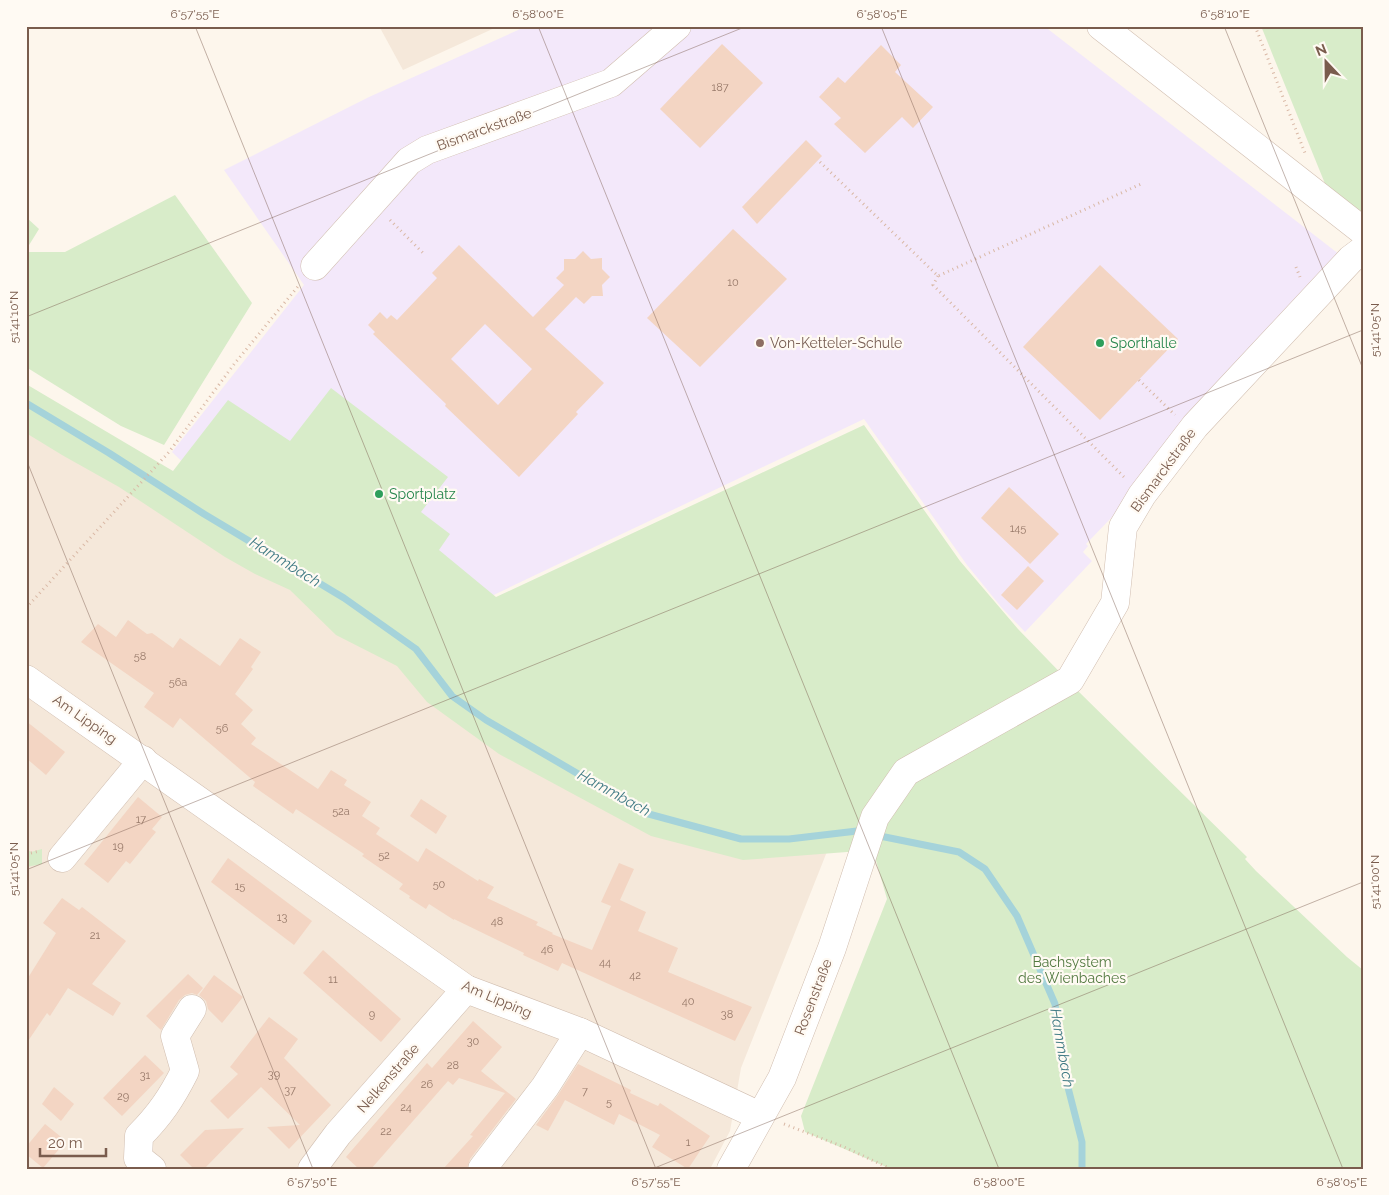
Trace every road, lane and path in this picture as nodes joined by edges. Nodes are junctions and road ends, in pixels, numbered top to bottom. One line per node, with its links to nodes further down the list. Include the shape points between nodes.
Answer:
1 (677, 26): 7 (street, Bismarckstraße, via 611,82 427,150 409,161)
2 (1101, 26): 8 (street)
3 (1255, 26): 4 (path)
4 (1305, 153)
5 (820, 162): 12 (path)
6 (1141, 184): 12 (path)
7 (373, 202): 10 (path); 11 (street, Bismarckstraße)
8 (1363, 231)
9 (1363, 250): 14 (street, Bismarckstraße)
10 (423, 253)
11 (315, 266): 16 (path, via 169,452)
12 (938, 276): 15 (path, via 933,285)
13 (1139, 380): 14 (path)
14 (1191, 431): 15 (street, Bismarckstraße)
15 (1142, 495): 19 (street, Bismarckstraße, via 1123,527 1115,602 1070,680 906,772)
16 (26, 608)
17 (26, 679): 18 (street, Am Lipping)
18 (143, 760): 20 (street); 21 (street, Am Lipping)
19 (875, 816): 24 (street, Rosenstraße, via 832,948 785,1069)
20 (62, 858)
21 (466, 989): 23 (street, Am Lipping); 27 (street, Nelkenstraße, via 338,1134)
22 (192, 1010): 26 (street, via 175,1036 185,1071 157,1118 140,1136 138,1158)
23 (580, 1032): 24 (street, Am Lipping); 25 (street, via 545,1087)
24 (760, 1116): 28 (street, Rosenstraße); 29 (path, via 844,1147)
25 (485, 1168)
26 (152, 1169)
27 (312, 1169)
28 (731, 1169)
29 (892, 1169)

